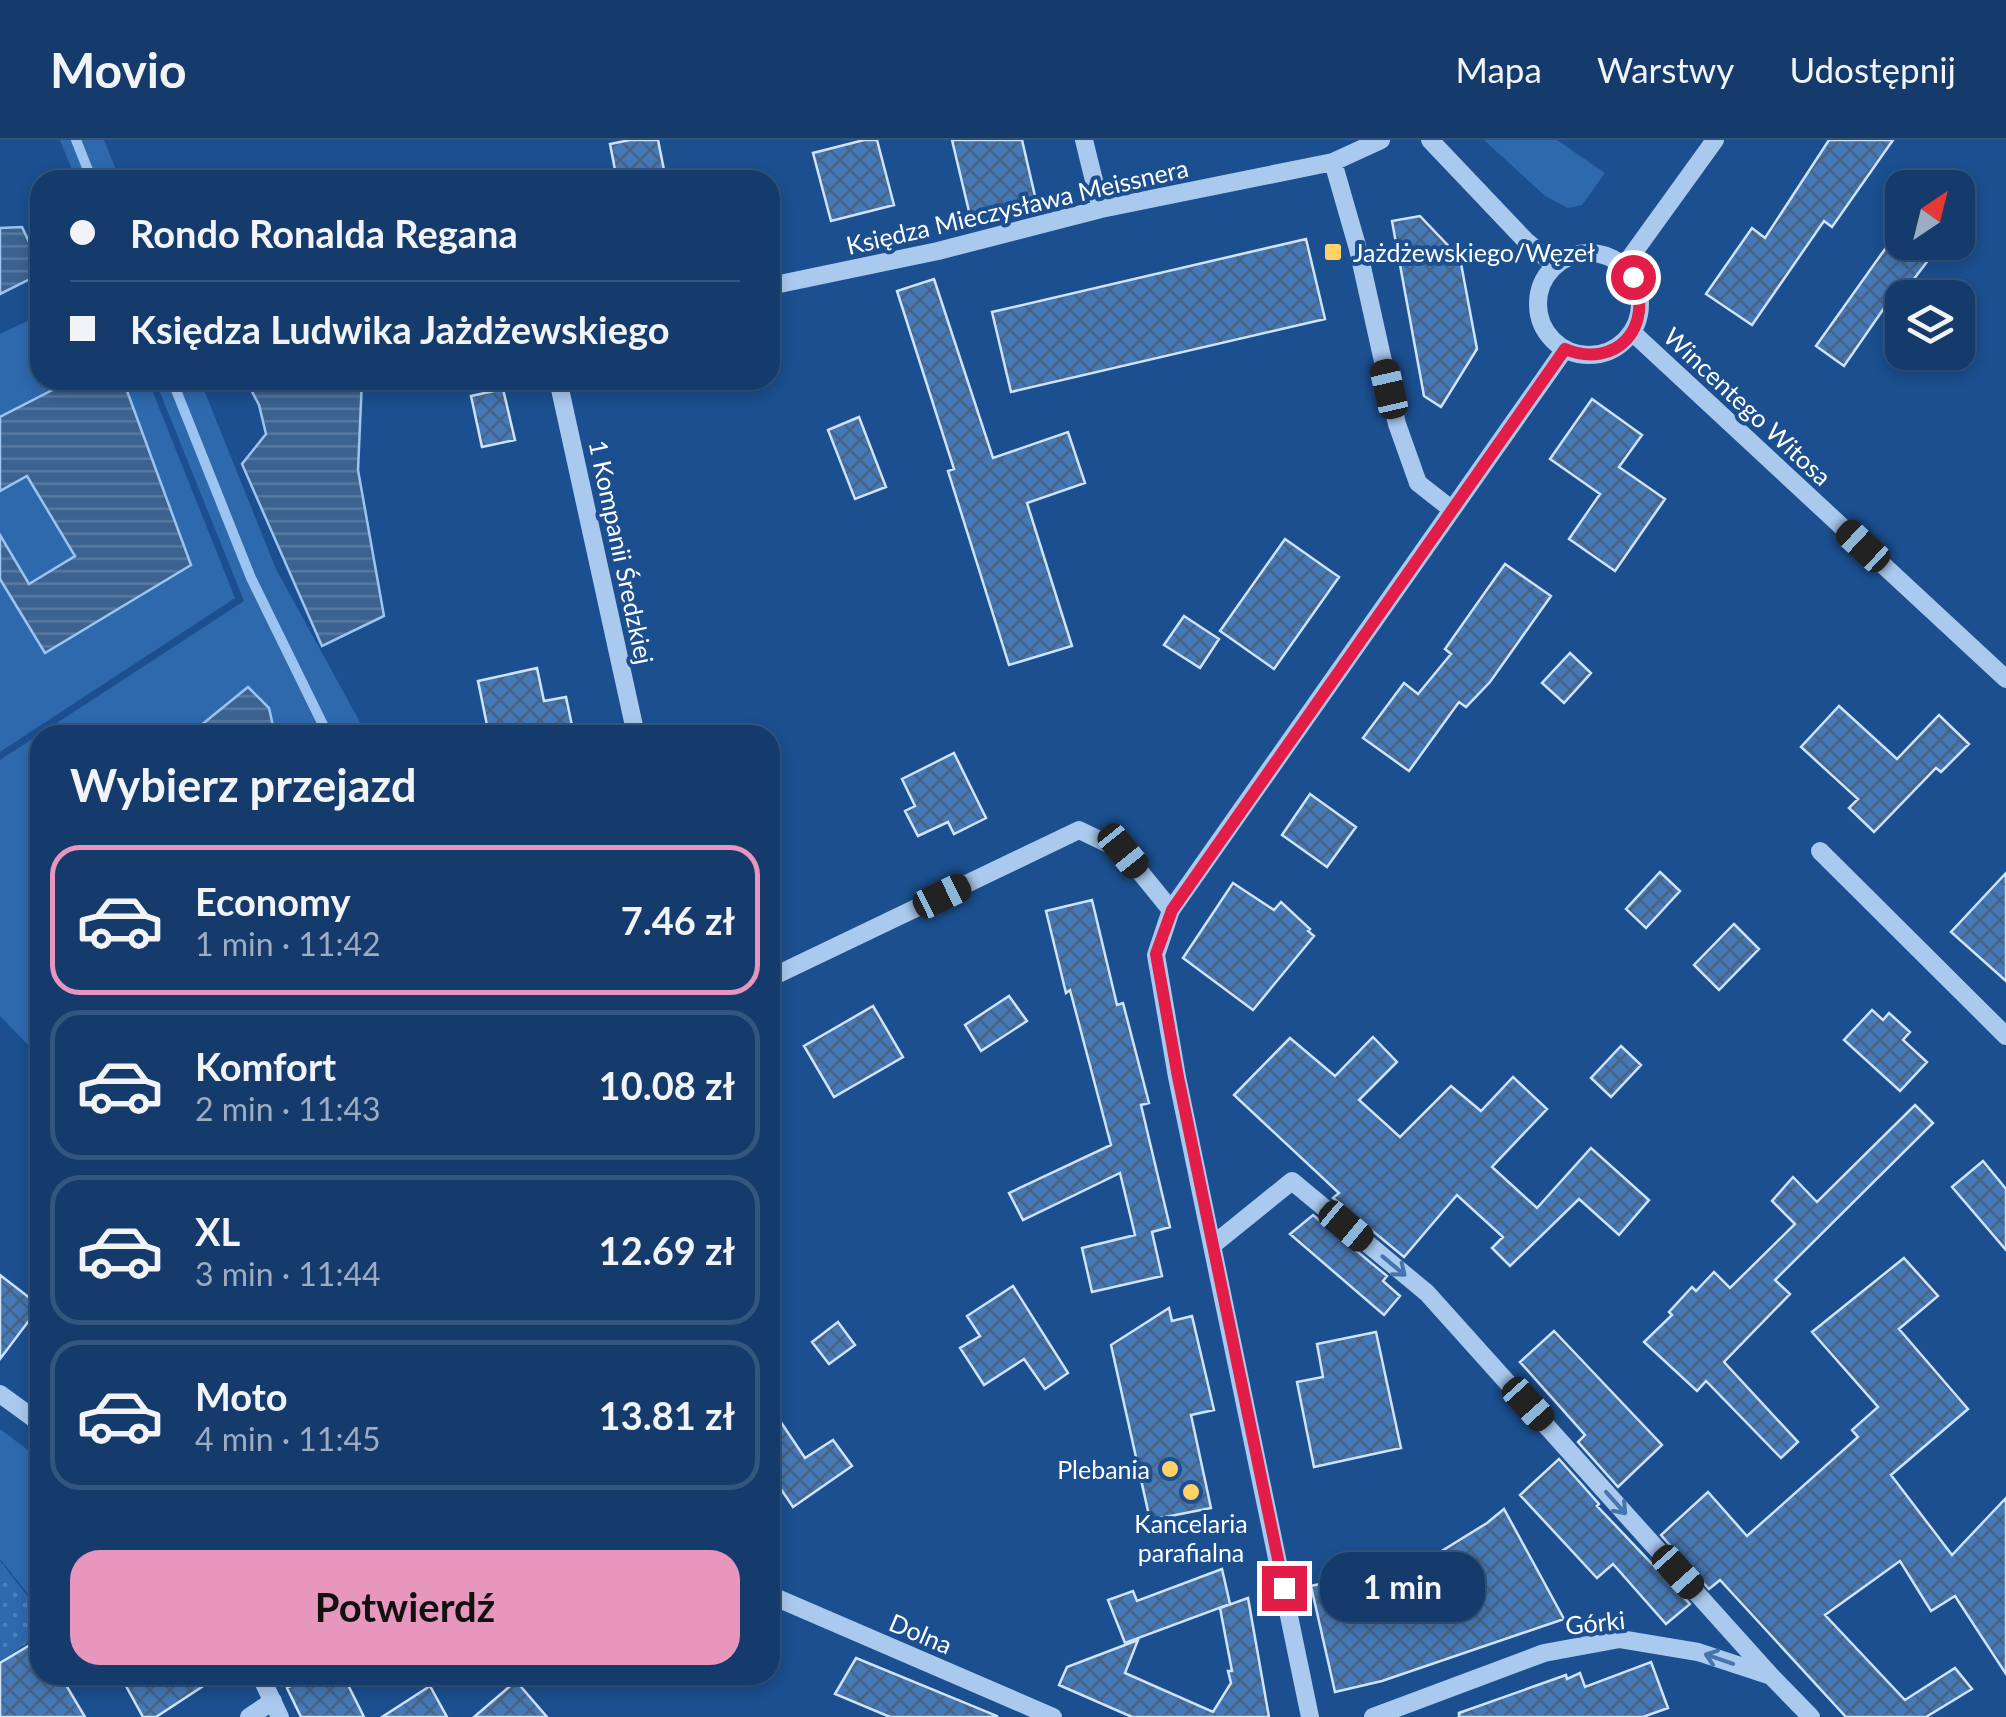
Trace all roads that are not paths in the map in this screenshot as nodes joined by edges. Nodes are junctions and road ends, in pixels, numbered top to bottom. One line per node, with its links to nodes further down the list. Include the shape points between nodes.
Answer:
1 (1084, 140): 6 (street)
2 (1381, 140): 5 (street, Księdza Mieczysława Meissnera)
3 (1430, 140): 7 (street)
4 (1715, 140): 8 (street)
5 (1334, 162): 6 (street, Księdza Mieczysława Meissnera); 13 (street, via 1397,424 1418,483)
6 (1101, 209): 9 (street, Księdza Mieczysława Meissnera)
7 (1555, 266): 8 (street, via 1582,253 1612,257); 11 (street, via 1544,279 1538,310)
8 (1624, 266): 10 (street, via 1641,305)
9 (780, 284)
10 (1632, 332): 11 (street, via 1609,352); 14 (street, Wincentego Witosa)
11 (1565, 349): 13 (street)
12 (560, 390): 15 (street, 1 Kompanii Średzkiej)
13 (1450, 508): 17 (street)
14 (2006, 678)
15 (634, 725)
16 (1820, 851): 19 (street)
17 (1172, 910): 18 (street, via 1123,851 1079,830); 20 (street, via 1156,954)
18 (780, 973)
19 (2006, 1036)
20 (1214, 1244): 24 (street, one-way to 24, via 1292,1181 1427,1293); 29 (street)
21 (0, 1394): 22 (street)
22 (30, 1416)
23 (780, 1598): 28 (street, Dolna)
24 (1771, 1676): 30 (street, Górki, one-way to 30, via 1698,1652 1620,1639 1544,1653); 31 (street, Górki)
25 (265, 1685): 26 (street)
26 (276, 1709): 27 (street)
27 (250, 1717)
28 (1053, 1717)
29 (1310, 1717)
30 (1373, 1717)
31 (1812, 1717)

